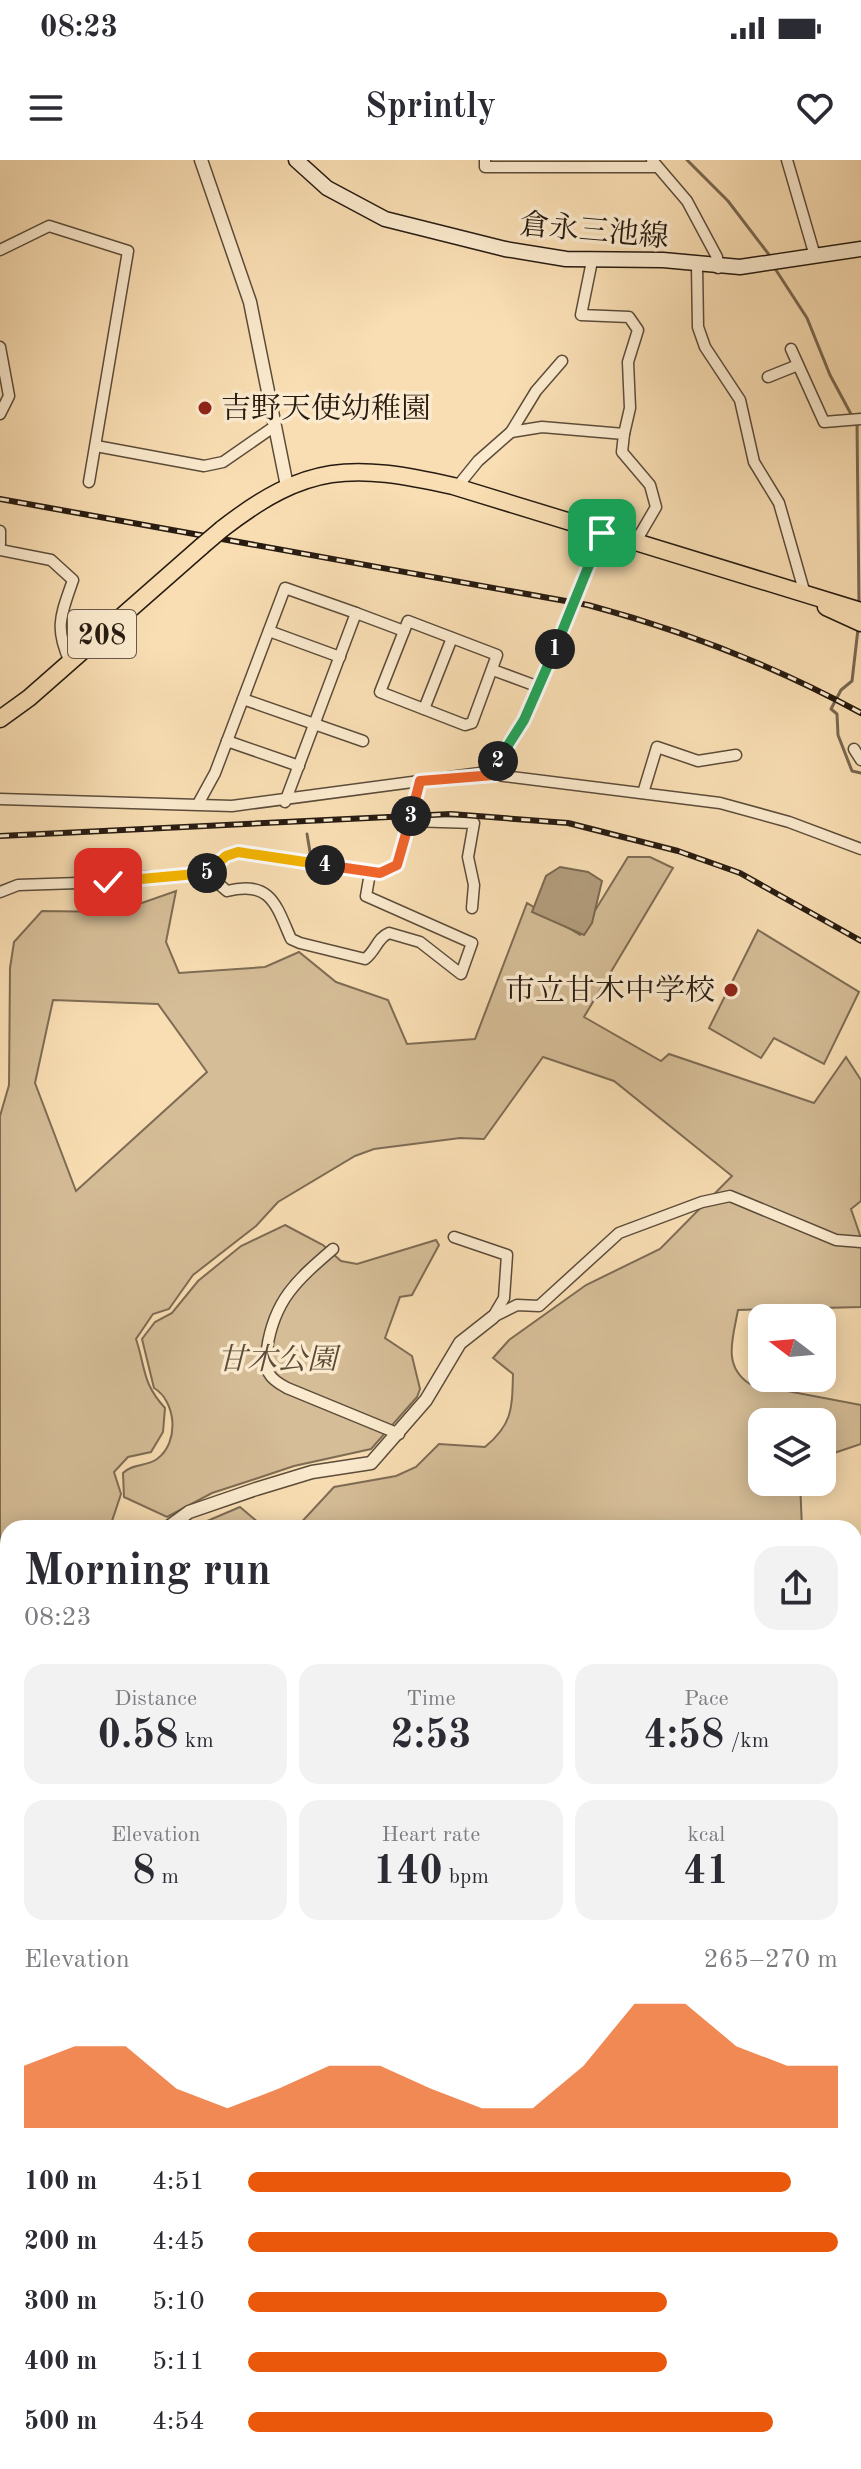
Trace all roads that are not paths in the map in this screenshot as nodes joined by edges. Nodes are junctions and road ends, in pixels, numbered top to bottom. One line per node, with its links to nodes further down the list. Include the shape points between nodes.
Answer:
1 (201, 160): 19 (street, via 250,302)
2 (296, 160): 9 (main road, 倉永三池線, via 327,188 385,219 505,249)
3 (485, 160): 5 (street, via 485,167)
4 (787, 160): 8 (street)
5 (654, 164): 11 (street, via 687,201)
6 (861, 249): 8 (main road, 倉永三池線)
7 (0, 250): 22 (street, via 49,226 128,251)
8 (815, 256): 11 (main road, 倉永三池線)
9 (592, 261): 10 (main road, 倉永三池線, via 663,260); 21 (street, via 581,315 629,317 638,330 628,362 630,408)
10 (697, 266): 11 (main road, 倉永三池線); 31 (street, via 698,327 740,400 754,462 779,503)
11 (718, 268)
12 (0, 347): 17 (street, via 9,396)
13 (791, 349): 15 (street)
14 (562, 361): 20 (street)
15 (798, 365): 16 (street); 18 (street, via 824,422)
16 (768, 377)
17 (0, 414)
18 (861, 419)
19 (275, 426): 22 (street, via 223,462 204,466); 24 (street)
20 (511, 432): 21 (street, via 542,427); 25 (street)
21 (624, 434): 29 (street, via 622,452 650,485 656,507)
22 (96, 446): 23 (street)
23 (89, 482)
24 (287, 486): 25 (main road, 208, via 364,471); 39 (main road, 208, bridge, via 222,529)
25 (457, 487): 27 (main road, 208)
26 (0, 531): 28 (street)
27 (602, 533): 29 (main road, 208); 41 (street)
28 (0, 544)
29 (640, 544): 31 (main road, 208); 34 (main road)
30 (0, 550): 39 (street, via 51,560 73,580 59,623)
31 (805, 594): 32 (main road, 208)
32 (861, 611)
33 (356, 613): 35 (street, via 285,588); 36 (street); 38 (street)
34 (861, 623)
35 (269, 631): 38 (street); 42 (street)
36 (404, 631): 37 (street, via 408,621); 43 (street, via 380,692)
37 (452, 638): 40 (street, via 497,655); 43 (street)
38 (340, 657): 45 (street)
39 (70, 662): 44 (main road, 208)
40 (493, 670): 41 (street); 43 (street, via 472,723)
41 (539, 687): 52 (street, via 500,754)
42 (243, 699): 45 (street); 46 (street)
43 (424, 709)
44 (0, 719)
45 (315, 724): 47 (street); 51 (street)
46 (227, 741): 51 (street); 57 (street)
47 (363, 741)
48 (854, 749): 50 (street)
49 (736, 755): 54 (street, via 698,761 657,747)
50 (861, 760)
51 (299, 766): 56 (street)
52 (494, 775): 53 (street); 54 (street)
53 (420, 781): 56 (street); 58 (street)
54 (643, 793): 59 (street, via 745,808)
55 (0, 799): 57 (street)
56 (285, 802): 57 (street)
57 (198, 804)
58 (410, 821): 60 (street, via 397,865); 63 (street, via 474,823 468,857)
59 (861, 849)
60 (370, 873): 61 (street, via 238,852); 61 (street, via 366,896 472,943 461,974 420,942 389,933 365,959 300,943 291,939 274,900 265,892 242,887 227,891)
61 (207, 874): 62 (street, via 18,885)
62 (0, 892)
63 (472, 908)
64 (454, 1237): 67 (street, via 507,1255 504,1298)
65 (861, 1242): 67 (street, via 836,1240 730,1196 619,1233 539,1306 517,1305)
66 (333, 1249): 68 (street, via 300,1277 273,1316 265,1368 270,1379 287,1388)
67 (493, 1317): 68 (street, via 460,1343)
68 (399, 1434): 69 (street, via 371,1463 312,1472)
69 (188, 1520)

